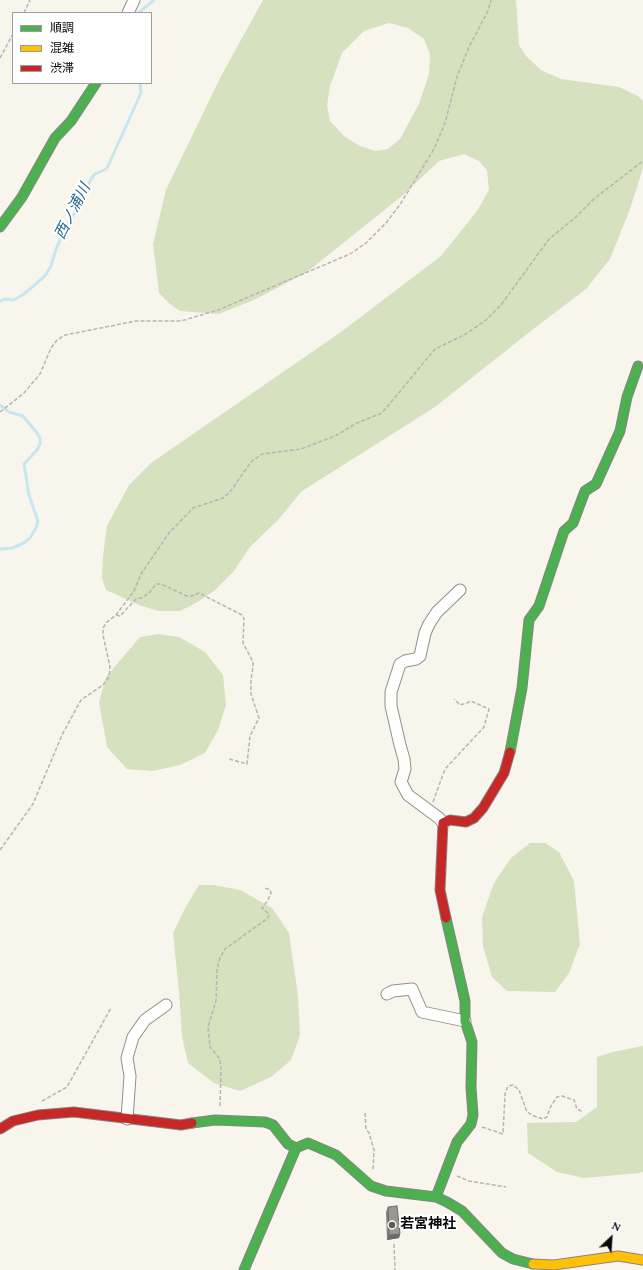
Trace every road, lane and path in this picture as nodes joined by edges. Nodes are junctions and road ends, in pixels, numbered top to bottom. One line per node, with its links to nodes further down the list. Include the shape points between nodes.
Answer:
1 (30, 0): 4 (path)
2 (134, 0): 5 (street)
3 (491, 0): 12 (path, via 488,12 469,47 457,77 445,123 434,149 401,203 366,243 350,254 218,310 181,321 136,321 65,335 51,348 40,374 24,393)
4 (24, 12)
5 (128, 12)
6 (12, 36): 7 (path)
7 (0, 58)
8 (95, 84): 10 (street, via 72,121 55,138 22,197)
9 (643, 161): 14 (path, via 595,198 549,240 501,305 486,320 466,334 435,349 382,412 336,436 301,449 262,454 251,462 223,498 193,508 169,533 141,574 134,591)
10 (0, 227)
11 (638, 366): 18 (street, via 627,397 620,431 596,484 584,491 573,523 564,531 539,606 529,620 522,688 504,773 474,818 466,822 450,820)
12 (1, 411)
13 (460, 590): 17 (street, via 437,612 429,624 420,656 400,664 391,692 391,706 404,759 405,769 401,782 408,795)
14 (116, 615): 16 (path, via 120,616 136,599 149,593 156,584 187,596 199,594 242,615 243,644 253,662 251,694 259,718 250,736 247,764); 19 (path, via 103,628 110,667 109,677 103,685 81,700 62,736 33,804)
15 (454, 699): 17 (path, via 460,705 471,701 488,708 487,716 484,727 445,769)
16 (229, 759)
17 (430, 811): 18 (street)
18 (443, 823): 24 (street, via 440,890 465,1001)
19 (0, 850)
20 (265, 888): 29 (path, via 271,893 262,908 269,914 268,918 225,949 217,969 216,1001 208,1027 209,1041 210,1047 220,1059 220,1114)
21 (387, 994): 24 (street, via 412,989 422,1012)
22 (166, 1005): 28 (street, via 145,1020 133,1037 127,1058 130,1076)
23 (111, 1008): 25 (path, via 67,1087)
24 (465, 1022): 30 (street, via 472,1042)
25 (41, 1102)
26 (583, 1112): 30 (path, via 577,1109 574,1100 562,1096 557,1097 547,1117 542,1119 534,1116 527,1112 519,1090 513,1085 508,1086 505,1094 503,1134)
27 (365, 1113): 34 (path, via 366,1129 374,1150)
28 (127, 1119): 29 (street, via 181,1125); 31 (street, via 74,1112 38,1115 13,1121)
29 (228, 1120): 32 (street, via 265,1122 273,1126 288,1144)
30 (471, 1124): 33 (street, via 458,1142)
31 (0, 1129)
32 (296, 1148): 34 (street, via 308,1143 336,1155); 39 (street)
33 (447, 1170): 35 (path, via 469,1181); 36 (street)
34 (371, 1186): 36 (street, via 386,1192)
35 (506, 1187)
36 (436, 1197): 38 (street, via 462,1211 502,1253 513,1259 533,1264 554,1265 618,1256)
37 (394, 1244): 40 (path)
38 (643, 1260)
39 (244, 1270)
40 (395, 1270)

